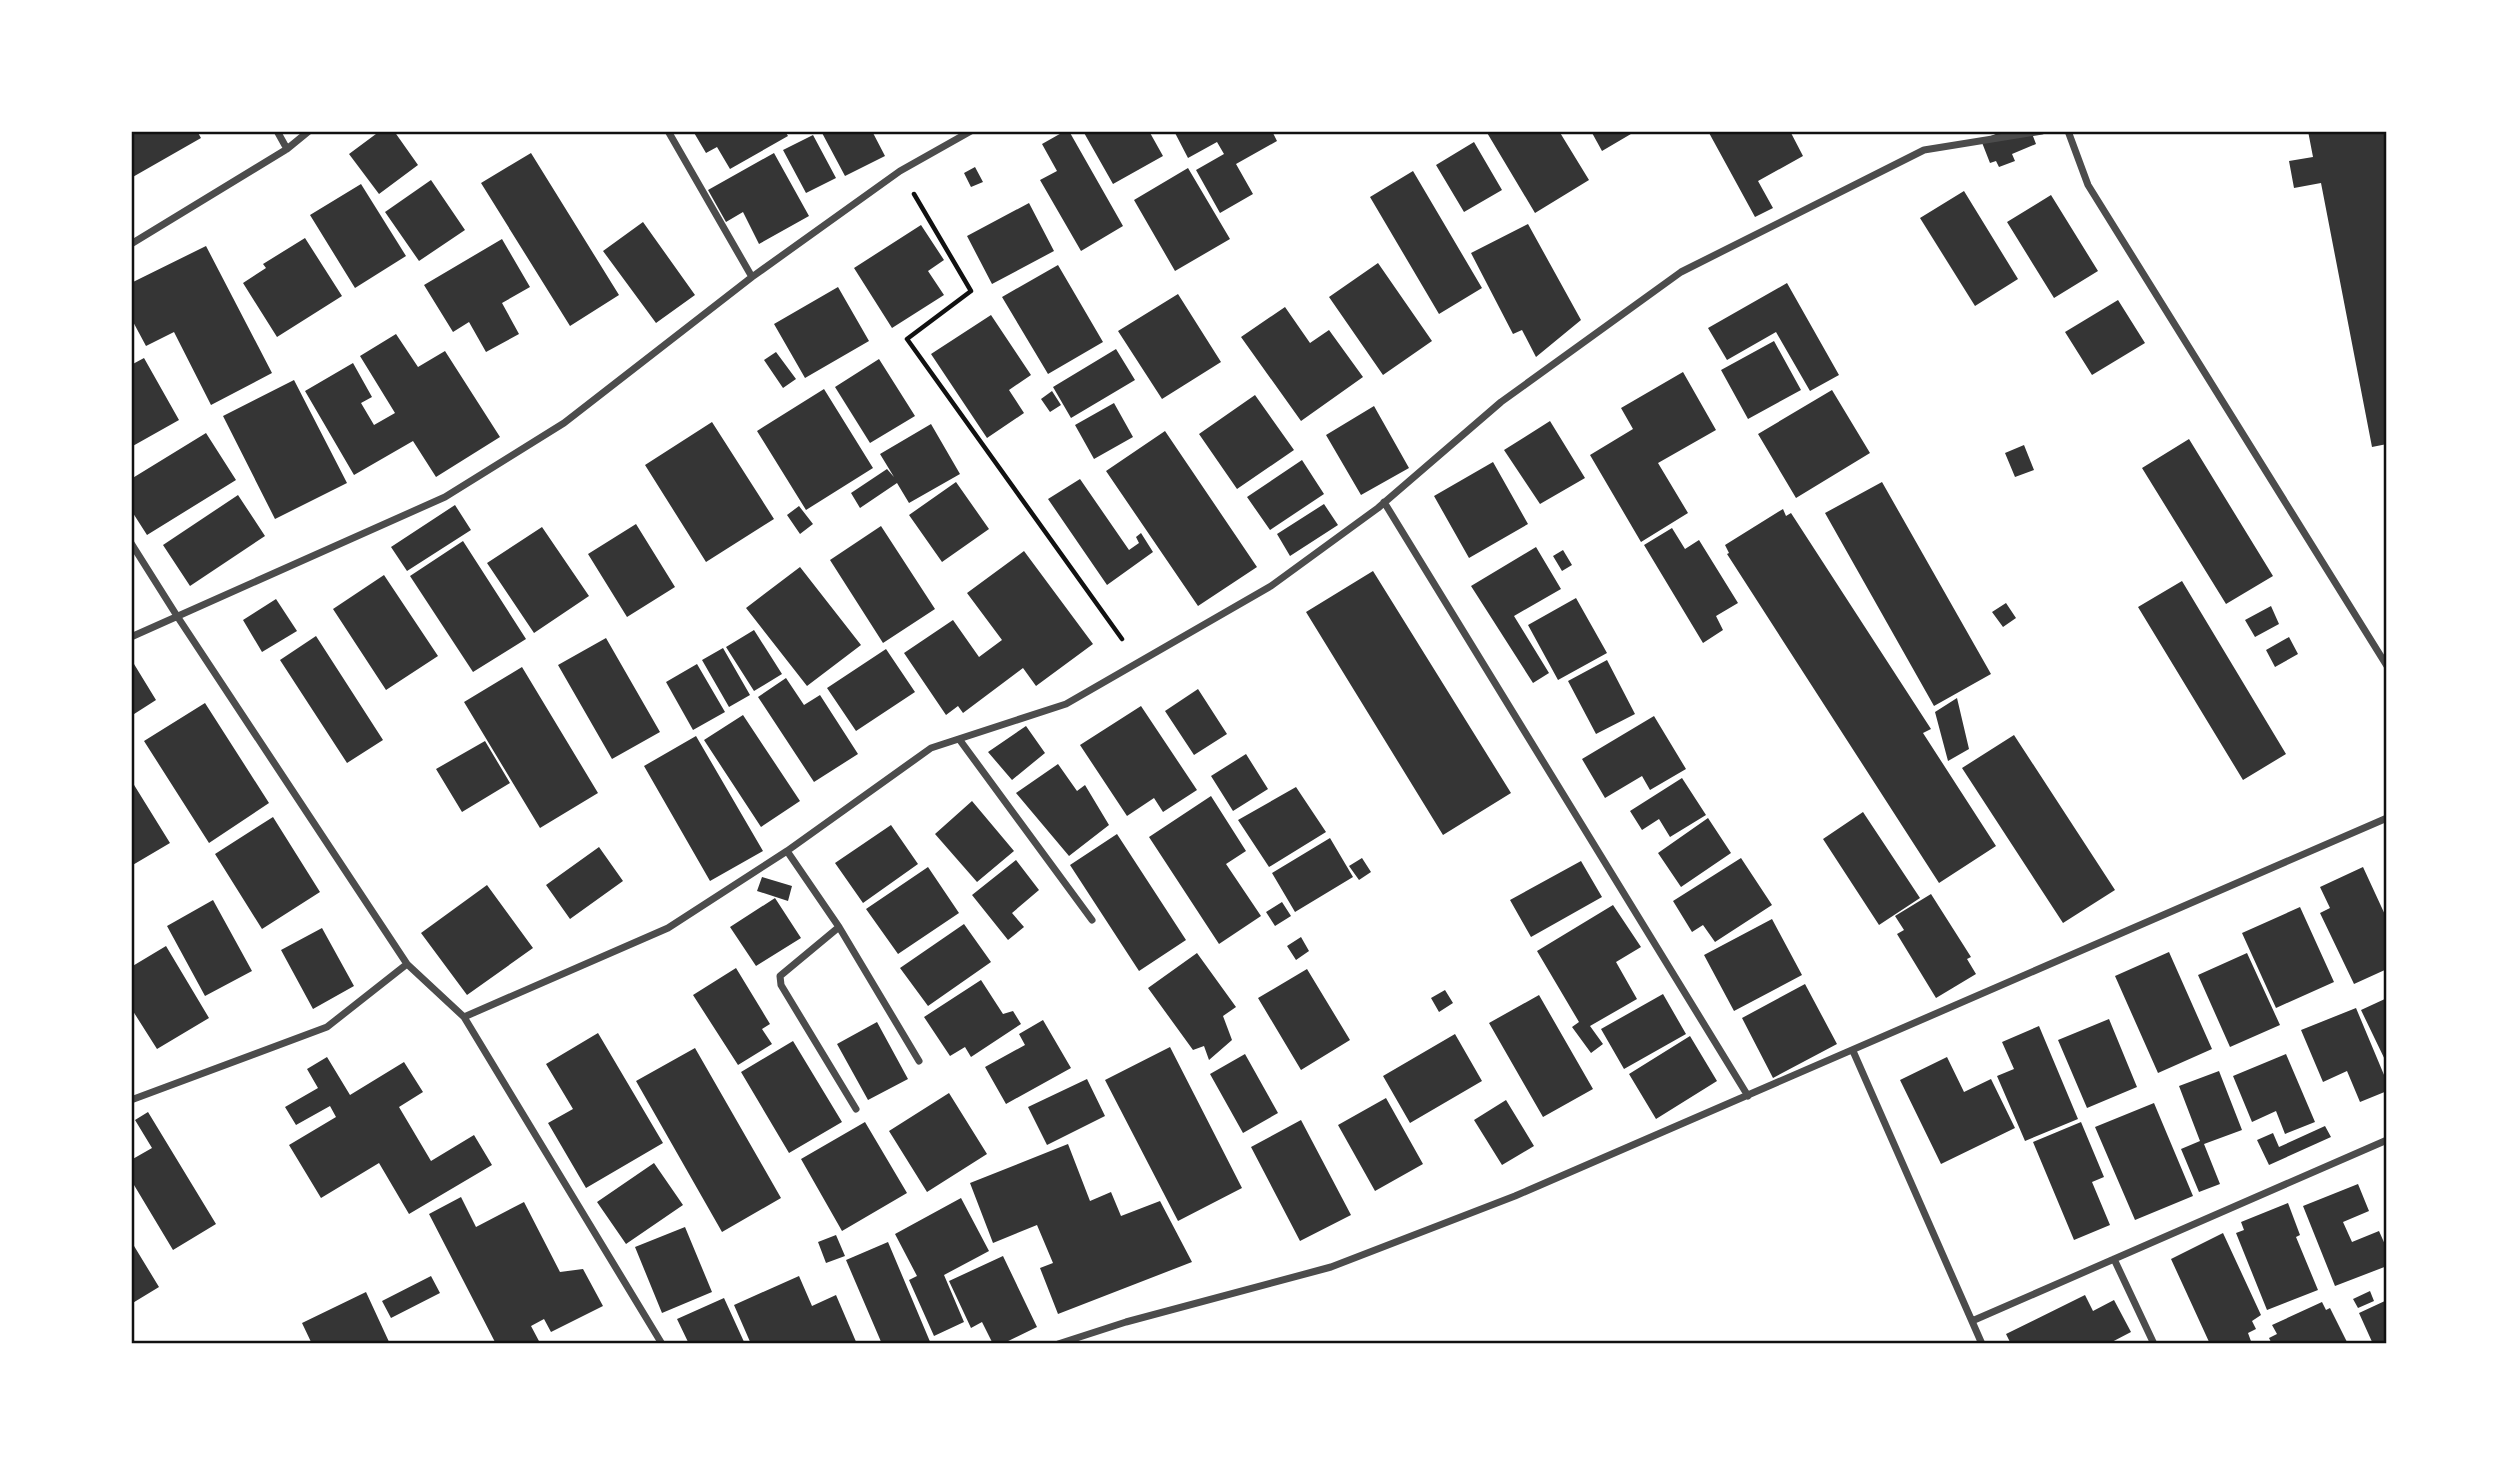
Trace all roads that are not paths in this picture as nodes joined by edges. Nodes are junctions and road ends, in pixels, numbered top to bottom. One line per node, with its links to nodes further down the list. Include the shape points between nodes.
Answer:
1 (277, 131): 7 (street)
2 (309, 131): 7 (street)
3 (668, 131): 9 (street)
4 (971, 131): 9 (street, via 900,171)
5 (2042, 131): 10 (street, via 1924,150 1681,272 1501,402)
6 (2068, 131): 14 (street, via 2088,185)
7 (287, 149): 8 (street)
8 (131, 244)
9 (752, 277): 12 (street, via 564,423 445,497)
10 (1384, 502): 15 (street, via 1271,586 1066,704); 24 (street)
11 (131, 543): 12 (street)
12 (177, 616): 13 (street); 20 (street)
13 (131, 637)
14 (2387, 666)
15 (959, 739): 17 (street, via 931,748); 18 (street)
16 (2387, 818): 22 (street)
17 (787, 851): 19 (street); 21 (street, via 668,928)
18 (1093, 920)
19 (839, 927): 23 (street); 26 (street, via 780,976 781,985)
20 (407, 964): 21 (street); 25 (street, via 327,1027)
21 (464, 1017): 30 (street)
22 (1853, 1051): 24 (street); 29 (street)
23 (919, 1061)
24 (1748, 1096): 31 (street, via 1515,1196 1331,1267)
25 (131, 1100)
26 (856, 1109)
27 (2387, 1140): 28 (street)
28 (2114, 1259): 29 (street); 33 (street)
29 (1972, 1321): 32 (street)
30 (662, 1344)
31 (1058, 1344)
32 (1982, 1344)
33 (2154, 1344)

